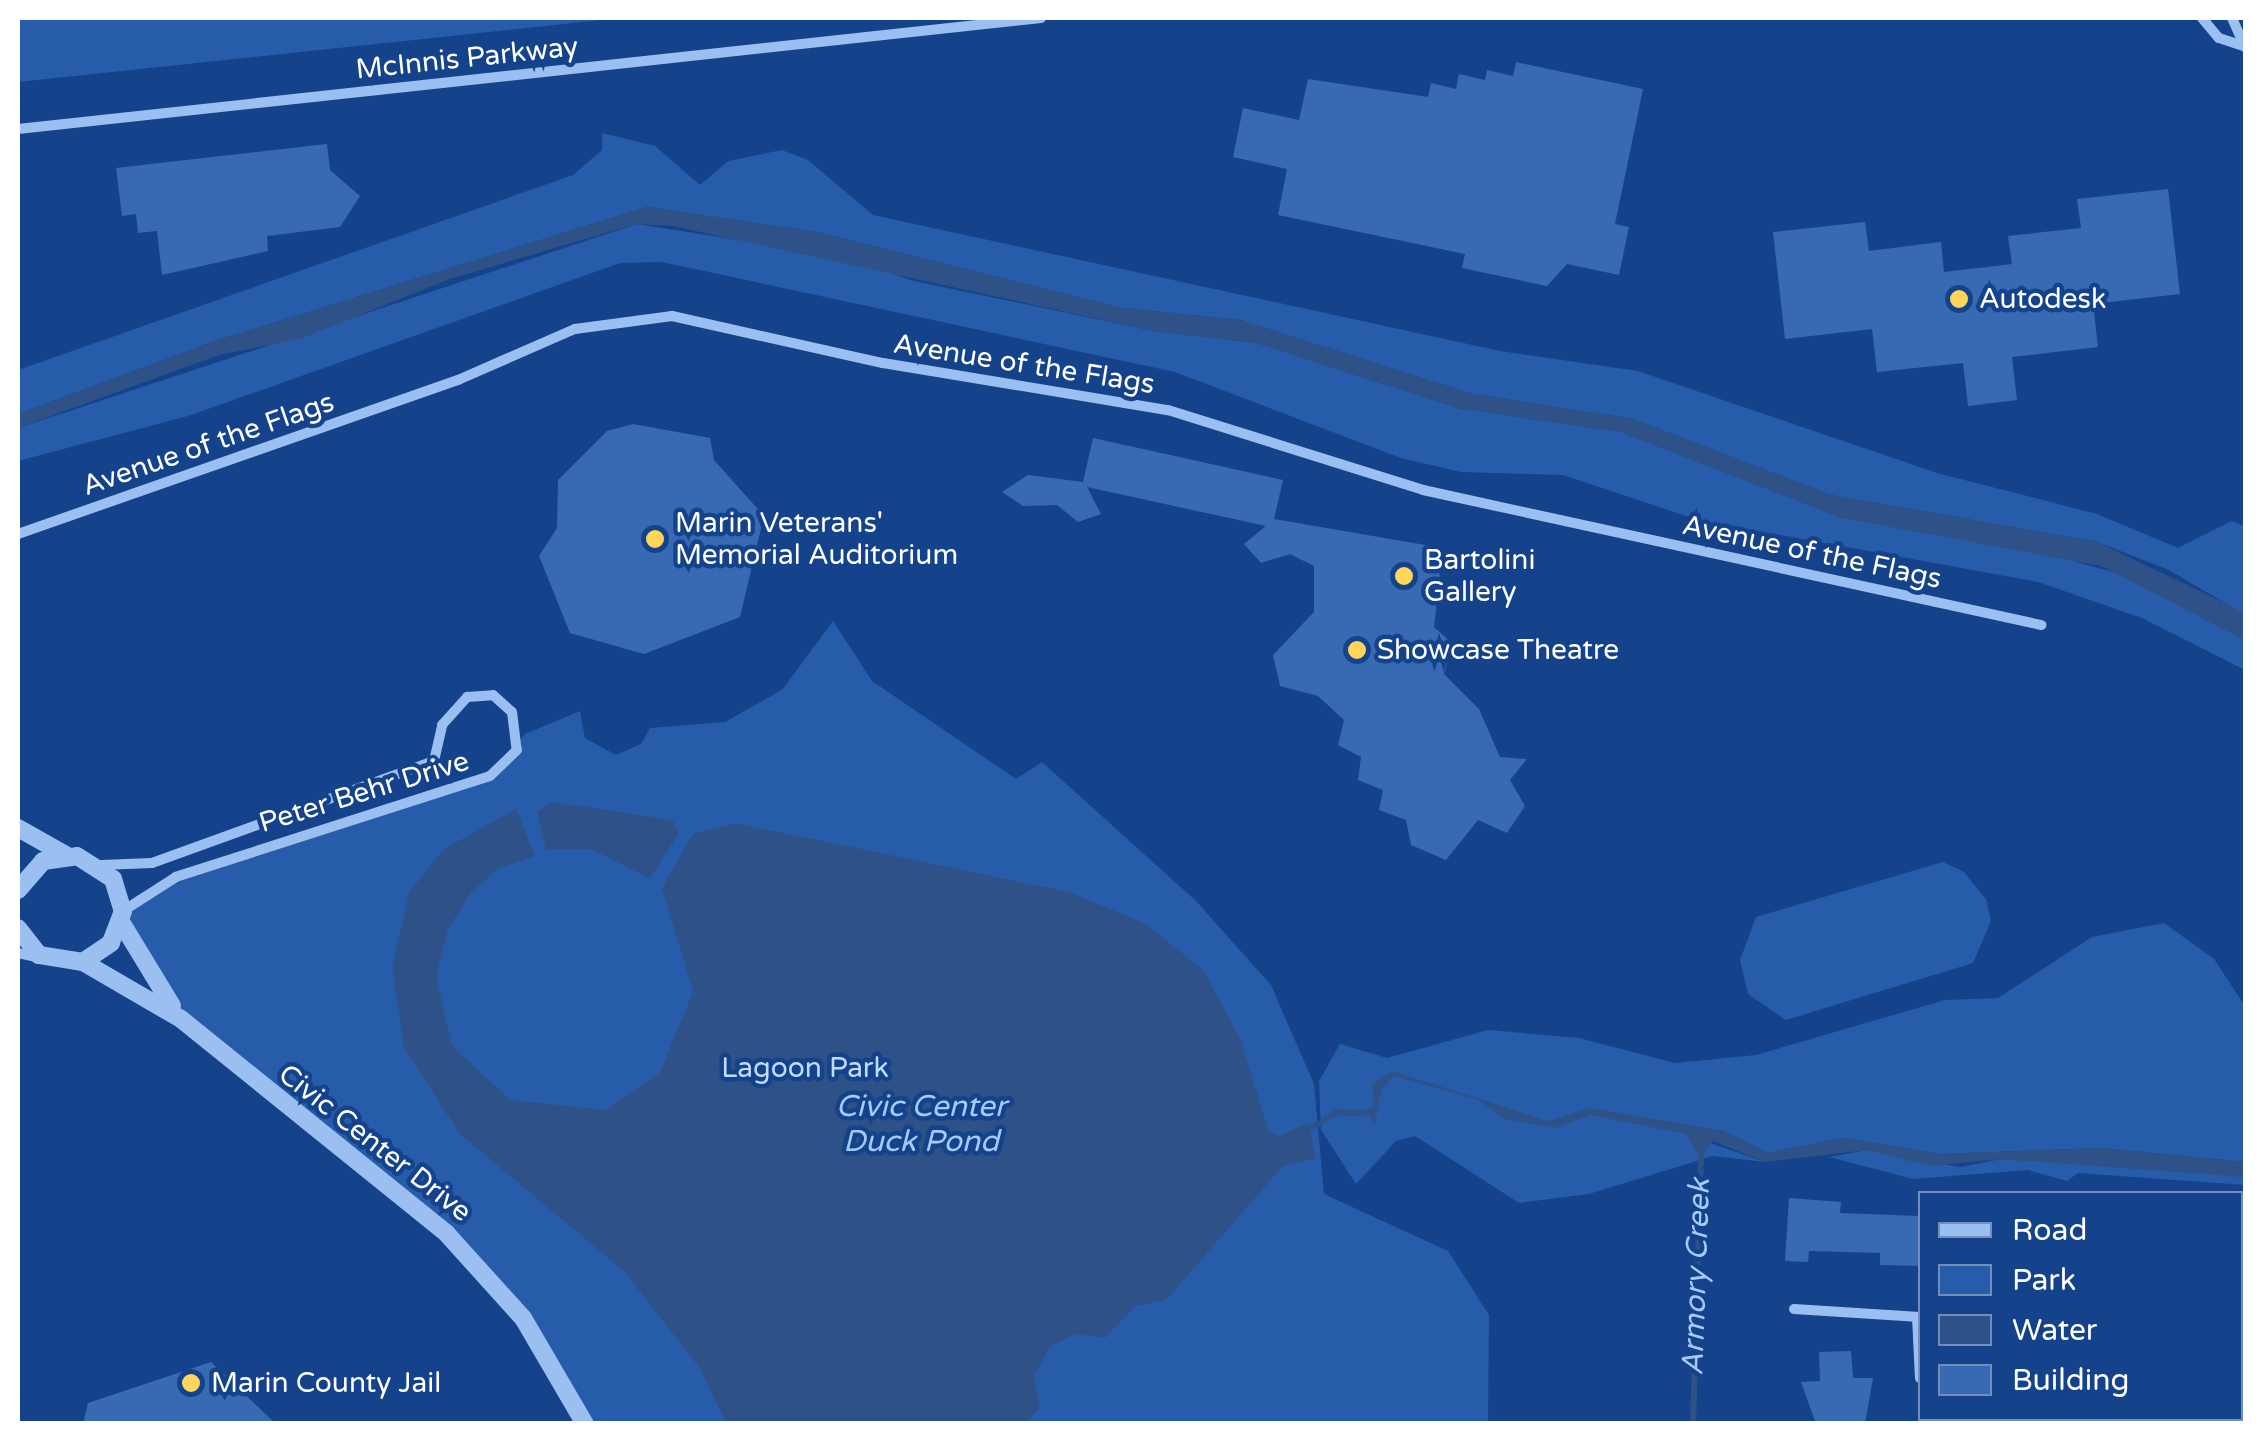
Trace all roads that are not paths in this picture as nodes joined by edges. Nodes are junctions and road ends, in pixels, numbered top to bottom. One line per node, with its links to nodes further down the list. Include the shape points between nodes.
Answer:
1 (1041, 18): 5 (street, McInnis Parkway)
2 (2202, 18): 4 (street, via 2219,38)
3 (2232, 18): 4 (street)
4 (2245, 47)
5 (18, 129)
6 (18, 534): 7 (street, Avenue of the Flags, via 458,380 575,328 672,316 902,367 1168,410 1423,490)
7 (2041, 625)
8 (18, 828): 9 (street)
9 (66, 855): 10 (street); 11 (street, via 33,868)
10 (98, 864): 12 (street, Civic Center Drive); 12 (street, Peter Behr Drive, via 152,863 434,761 442,725 467,697 493,695 512,712 517,750 490,776 176,877)
11 (18, 890)
12 (122, 917): 16 (street, via 111,943); 17 (street, Civic Center Drive)
13 (18, 928): 15 (street)
14 (18, 953): 15 (street)
15 (49, 960): 16 (street)
16 (83, 962): 17 (street, Civic Center Drive)
17 (181, 1018): 20 (street, Civic Center Drive, via 462,1248 540,1342)
18 (1794, 1309): 19 (street)
19 (1918, 1317)
20 (585, 1424)

